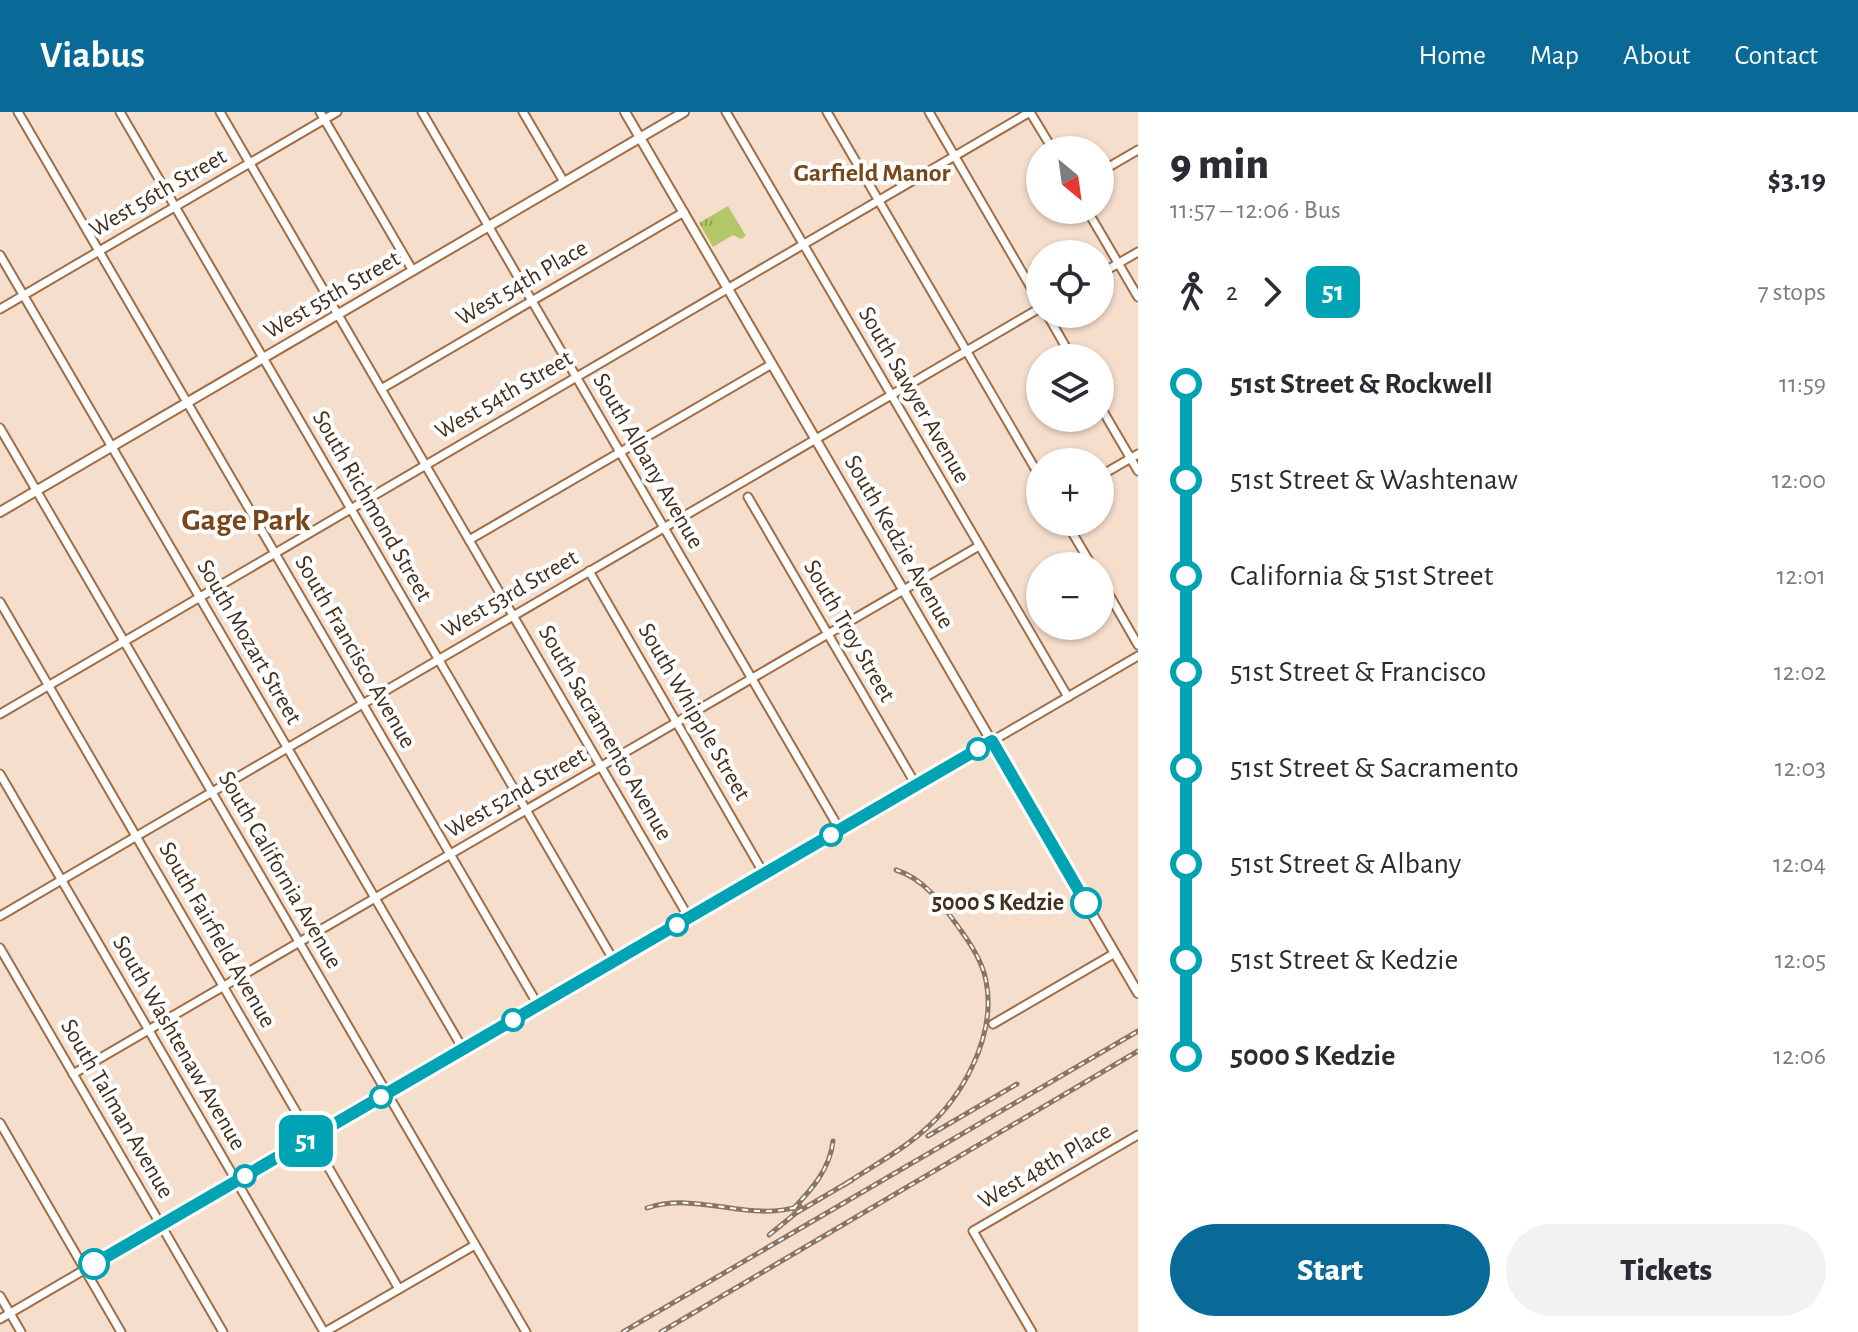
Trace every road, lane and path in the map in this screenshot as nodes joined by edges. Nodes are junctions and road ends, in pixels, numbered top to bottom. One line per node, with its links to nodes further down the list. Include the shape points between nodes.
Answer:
1 (18, 112): 27 (street, South Francisco Avenue)
2 (120, 112): 22 (street, South Richmond Street)
3 (220, 112): 18 (street, South Sacramento Avenue)
4 (337, 112): 13 (street, West 56th Street)
5 (422, 112): 25 (street, South Albany Avenue)
6 (523, 112): 20 (street)
7 (625, 112): 15 (main road, South Kedzie Avenue)
8 (684, 112): 15 (main road, West 55th Street)
9 (726, 112): 26 (street, South Sawyer Avenue)
10 (827, 112): 21 (street)
11 (929, 112): 17 (street)
12 (1030, 112): 14 (street); 17 (street, West 54th Street)
13 (322, 116): 18 (street, West 56th Street); 32 (street)
14 (1045, 136)
15 (640, 138): 20 (main road, West 55th Street); 23 (main road, South Kedzie Avenue)
16 (1138, 150): 19 (street)
17 (955, 156): 21 (street, West 54th Street); 33 (street)
18 (250, 163): 22 (street, West 56th Street); 39 (street, South Sacramento Avenue)
19 (1114, 164)
20 (564, 182): 25 (main road, West 55th Street)
21 (879, 200): 26 (street, West 54th Street); 41 (street)
22 (175, 207): 27 (street, West 56th Street); 42 (street, South Richmond Street)
23 (684, 212): 34 (main road, South Kedzie Avenue); 37 (street, West 54th Place)
24 (1095, 224): 30 (street)
25 (488, 227): 32 (main road, West 55th Street); 37 (street, South Albany Avenue)
26 (803, 244): 34 (street, West 54th Street); 46 (street, South Sawyer Avenue)
27 (99, 251): 35 (street, West 56th Street); 47 (street, South Francisco Avenue)
28 (1138, 252): 30 (street)
29 (0, 255): 35 (street, South Mozart Street)
30 (1118, 263): 31 (street); 36 (street)
31 (1114, 265)
32 (413, 271): 39 (main road, West 55th Street)
33 (1026, 281)
34 (728, 288): 43 (main road, South Kedzie Avenue); 44 (street, West 54th Street)
35 (24, 295): 38 (street, West 56th Street); 51 (street, South Mozart Street)
36 (1138, 297)
37 (532, 301): 44 (street, South Albany Avenue); 45 (street, West 54th Place)
38 (0, 309)
39 (338, 315): 42 (main road, West 55th Street); 45 (street, South Sacramento Avenue)
40 (1026, 315): 41 (street, West 53rd Street)
41 (967, 351): 46 (street, West 53rd Street); 53 (street)
42 (263, 358): 47 (main road, West 55th Street); 60 (street, South Richmond Street)
43 (772, 364): 50 (main road, South Kedzie Avenue); 52 (street)
44 (576, 377): 52 (street, South Albany Avenue); 55 (street, West 54th Street)
45 (381, 389): 55 (street, South Sacramento Avenue)
46 (891, 395): 50 (street, West 53rd Street); 64 (street, South Sawyer Avenue)
47 (187, 403): 51 (main road, West 55th Street); 65 (street, South Francisco Avenue)
48 (1114, 427): 54 (street)
49 (0, 428): 58 (street, South California Avenue)
50 (816, 439): 62 (street, West 53rd Street); 67 (main road, South Kedzie Avenue)
51 (112, 447): 58 (main road, West 55th Street); 68 (street, South Mozart Street)
52 (620, 453): 62 (street, South Albany Avenue); 63 (street)
53 (1026, 453)
54 (1134, 456): 56 (street); 57 (street)
55 (425, 465): 60 (street, West 54th Street); 63 (street, South Sacramento Avenue)
56 (1114, 468)
57 (1138, 471)
58 (36, 491): 61 (main road, West 55th Street); 73 (street, South California Avenue)
59 (748, 497): 72 (street, South Troy Street)
60 (351, 508): 65 (street, West 54th Street); 76 (street, South Richmond Street)
61 (0, 512)
62 (664, 528): 66 (street, West 53rd Street); 77 (street, South Albany Avenue)
63 (469, 540): 71 (street, South Sacramento Avenue)
64 (979, 546): 67 (street, West 52nd Street); 79 (street, South Sawyer Avenue)
65 (274, 553): 68 (street, West 54th Street); 80 (street, South Francisco Avenue)
66 (589, 571): 71 (street, West 53rd Street); 82 (street, South Whipple Street)
67 (904, 590): 72 (street, West 52nd Street); 83 (main road, South Kedzie Avenue)
68 (199, 597): 73 (street, West 54th Street); 84 (street, South Mozart Street)
69 (0, 602): 78 (street, South Fairfield Avenue)
70 (1114, 603): 74 (street)
71 (513, 616): 76 (street, West 53rd Street); 85 (street, South Sacramento Avenue)
72 (827, 634): 77 (street, West 52nd Street); 87 (street, South Troy Street)
73 (124, 641): 78 (street, West 54th Street); 88 (street, South California Avenue)
74 (1138, 645)
75 (1138, 656): 79 (street)
76 (438, 659): 80 (street, West 53rd Street); 89 (street, South Richmond Street)
77 (752, 678): 82 (street, West 52nd Street); 90 (street, South Albany Avenue)
78 (49, 685): 81 (street, West 54th Street); 91 (street, South Fairfield Avenue)
79 (1068, 697): 83 (street)
80 (362, 704): 84 (street, West 53rd Street); 92 (street, South Francisco Avenue)
81 (0, 714)
82 (676, 722): 85 (street, West 52nd Street); 93 (street, South Whipple Street)
83 (992, 741): 87 (street); 100 (main road, South Kedzie Avenue)
84 (287, 748): 88 (street, West 53rd Street); 95 (street, South Mozart Street)
85 (601, 766): 89 (street, West 52nd Street); 97 (street, South Sacramento Avenue)
86 (0, 774): 94 (street, South Washtenaw Avenue)
87 (916, 785): 90 (street)
88 (211, 792): 91 (street, West 53rd Street); 98 (street, South California Avenue)
89 (526, 810): 92 (street, West 52nd Street); 101 (street, South Richmond Street)
90 (840, 830): 93 (street)
91 (136, 836): 94 (street, West 53rd Street); 102 (street, South Fairfield Avenue)
92 (450, 855): 95 (street, West 52nd Street); 104 (street, South Francisco Avenue)
93 (764, 874): 97 (street)
94 (61, 880): 96 (street, West 53rd Street); 106 (street, South Washtenaw Avenue)
95 (375, 898): 98 (street, West 52nd Street); 107 (street, South Mozart Street)
96 (0, 916)
97 (689, 918): 101 (street)
98 (299, 943): 102 (street, West 52nd Street); 109 (street, South California Avenue)
99 (0, 948): 108 (street, South Talman Avenue)
100 (1115, 953): 103 (main road, South Kedzie Avenue); 105 (street)
101 (614, 961): 104 (street)
102 (224, 987): 106 (street, West 52nd Street); 112 (street, South Fairfield Avenue)
103 (1138, 993)
104 (538, 1005): 107 (street)
105 (993, 1024)
106 (149, 1030): 108 (street, West 52nd Street); 113 (street, South Washtenaw Avenue)
107 (463, 1049): 109 (street)
108 (73, 1074): 114 (street, South Talman Avenue)
109 (387, 1094): 112 (street); 115 (street, South California Avenue)
110 (0, 1123): 116 (street)
111 (1138, 1135): 126 (street, West 48th Place, via 973,1231)
112 (311, 1138): 113 (street); 117 (street, South Fairfield Avenue)
113 (237, 1181): 114 (street); 124 (street, South Washtenaw Avenue)
114 (161, 1225): 116 (street); 123 (street, South Talman Avenue)
115 (475, 1245): 117 (street); 125 (street, South California Avenue)
116 (85, 1270): 119 (street); 122 (street)
117 (399, 1289): 124 (street)
118 (0, 1296): 119 (street)
119 (10, 1313): 120 (street); 121 (street)
120 (0, 1319)
121 (21, 1332)
122 (121, 1332)
123 (223, 1332)
124 (324, 1332)
125 (526, 1332)
126 (1032, 1332)

